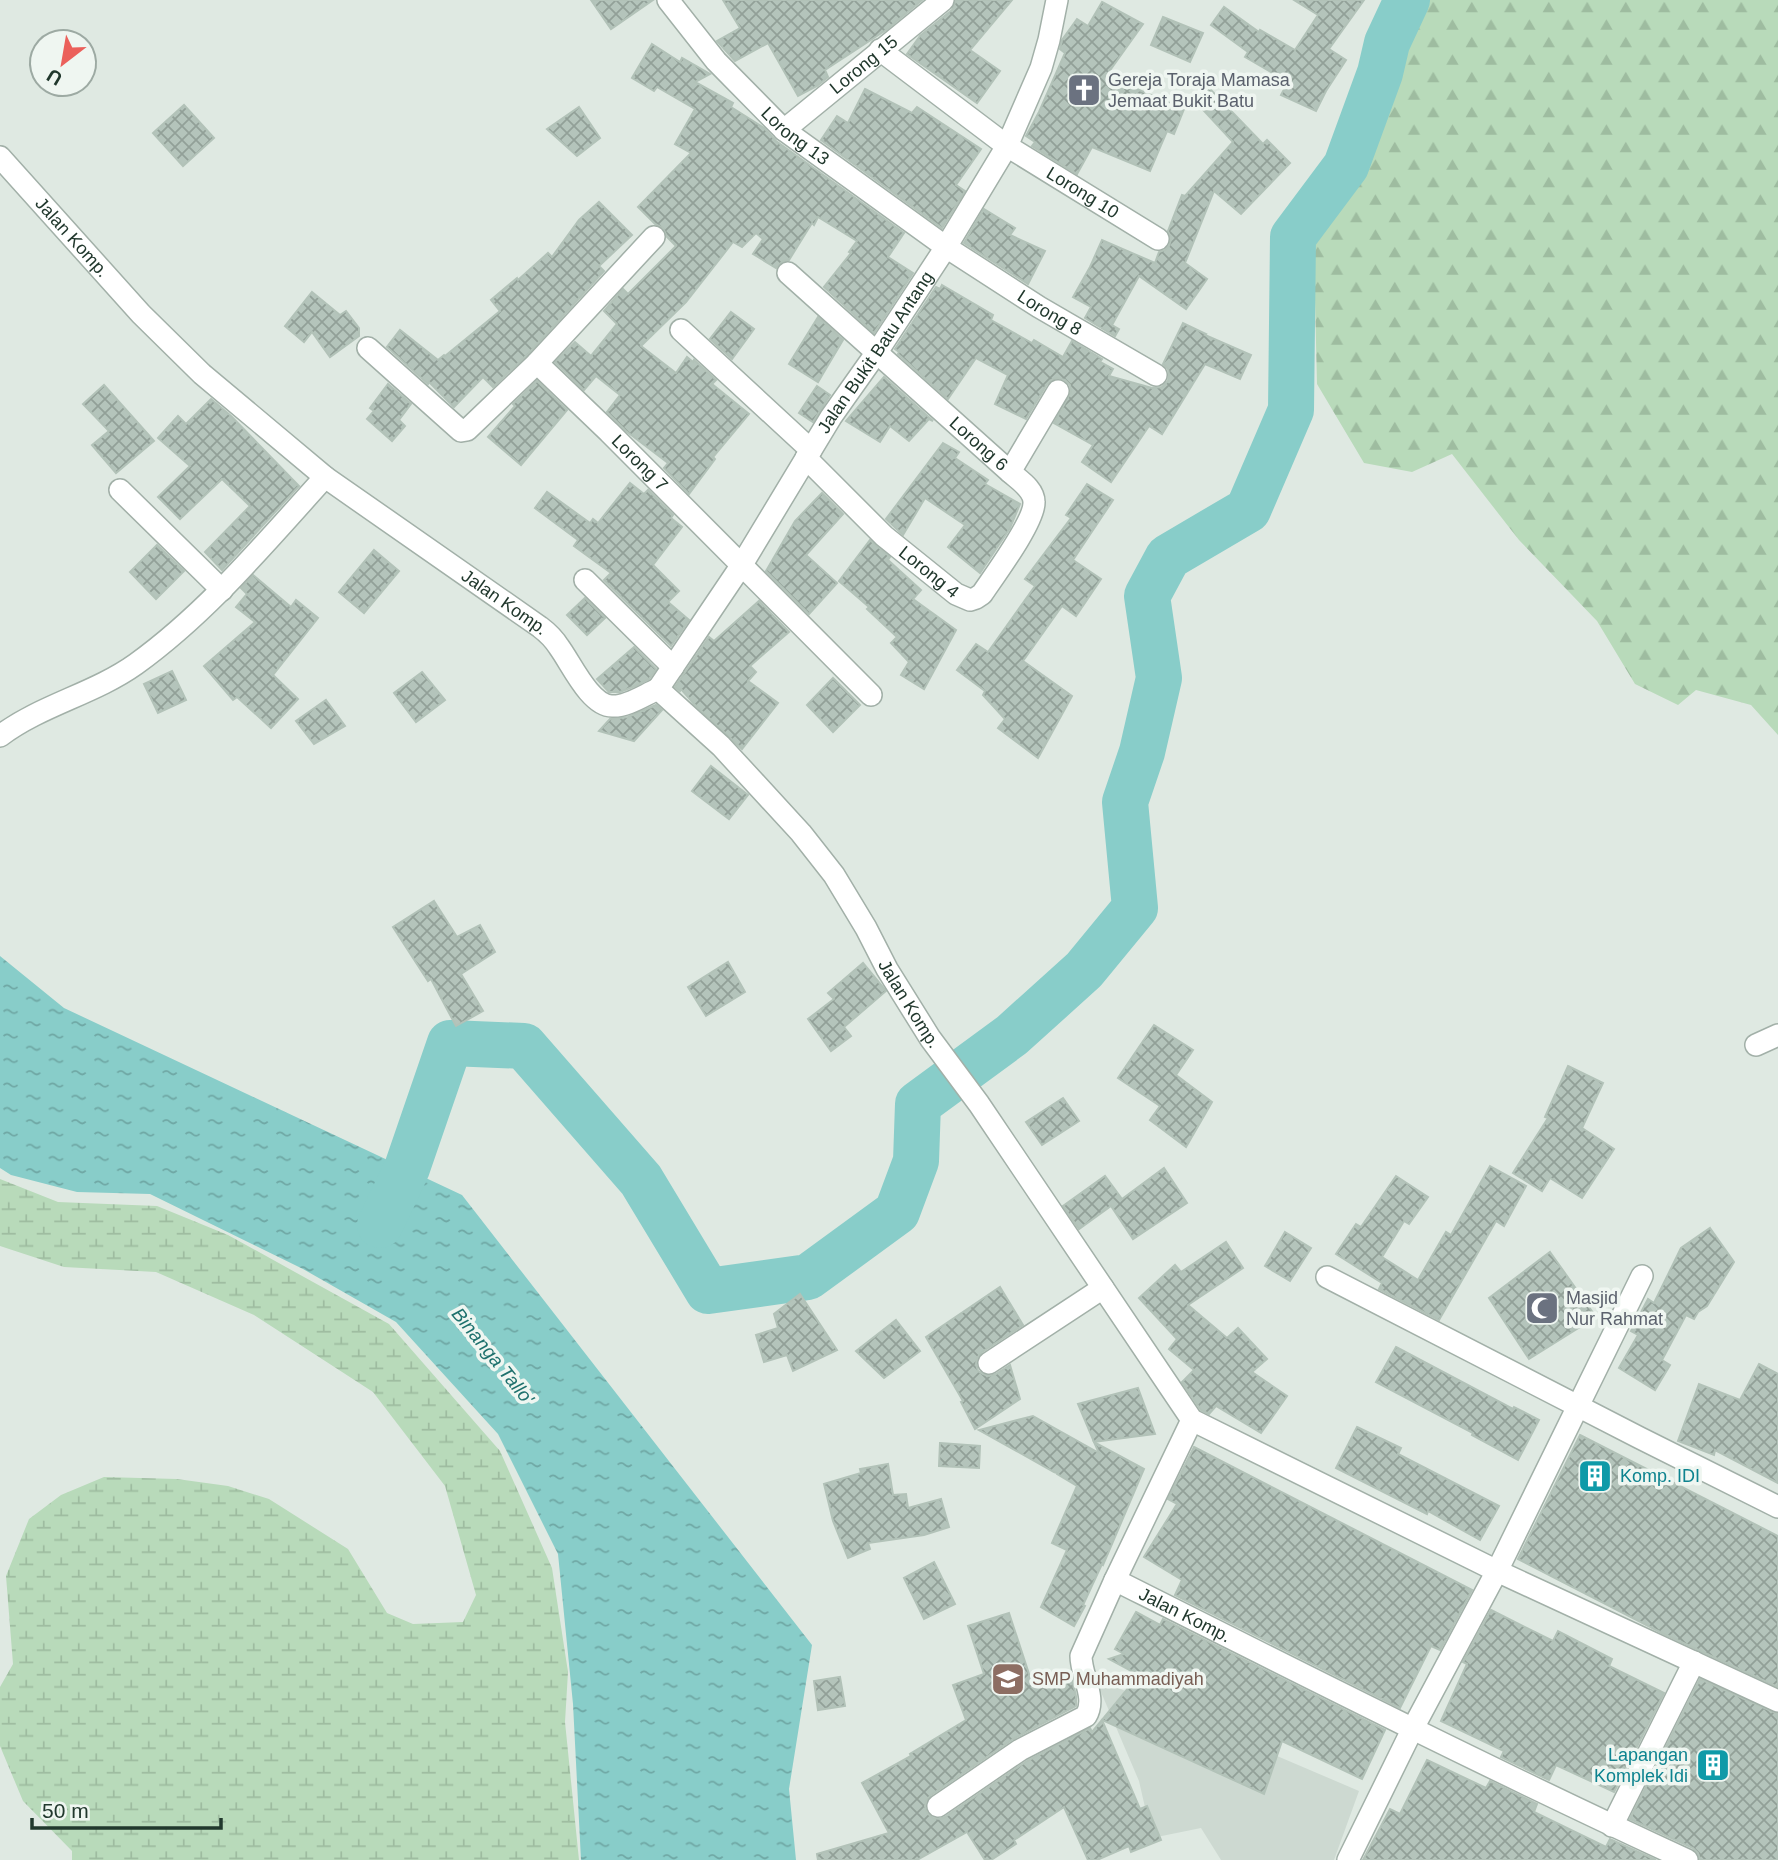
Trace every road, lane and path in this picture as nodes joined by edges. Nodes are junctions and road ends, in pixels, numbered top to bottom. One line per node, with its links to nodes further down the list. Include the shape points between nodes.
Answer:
1 (668, 0): 5 (street, Lorong 13, via 716,61)
2 (943, 0): 4 (street, Lorong 15)
3 (1057, 0): 6 (street, Jalan Bukit Batu Antang, via 1041,68)
4 (880, 50): 5 (street, Lorong 15); 6 (street, Lorong 10)
5 (784, 130): 10 (street, Lorong 13)
6 (1007, 146): 9 (street, Lorong 10); 10 (street, Jalan Bukit Batu Antang)
7 (0, 157): 20 (street, Jalan Komp., via 141,314 202,374)
8 (654, 237): 15 (street)
9 (1158, 239)
10 (946, 247): 14 (street, Jalan Bukit Batu Antang); 16 (street, Lorong 8)
11 (788, 273): 14 (street, Lorong 6)
12 (681, 330): 18 (street)
13 (368, 348): 15 (street, via 461,431)
14 (877, 352): 18 (street, Jalan Bukit Batu Antang); 19 (street, Lorong 6)
15 (537, 363): 22 (street, Lorong 7)
16 (1156, 375)
17 (1058, 391): 19 (street, Lorong 6)
18 (808, 454): 19 (street, Lorong 4, via 884,536 956,594 970,600 982,594 1032,513 1032,495); 22 (street, Jalan Bukit Batu Antang)
19 (1010, 472)
20 (325, 477): 24 (street); 26 (street, Jalan Komp., via 540,627 603,704 624,705)
21 (120, 490): 24 (street)
22 (741, 566): 25 (street, Jalan Bukit Batu Antang); 27 (street, Lorong 7)
23 (585, 580): 25 (street)
24 (222, 590): 28 (street, via 136,664)
25 (673, 667): 26 (street, Jalan Bukit Batu Antang)
26 (658, 689): 33 (street, Jalan Komp., via 722,746 834,876 930,1038)
27 (870, 695)
28 (0, 736)
29 (1778, 1035): 30 (street)
30 (1756, 1045)
31 (1642, 1276): 35 (street)
32 (1327, 1277): 35 (street)
33 (1103, 1288): 34 (street); 36 (street)
34 (989, 1363)
35 (1577, 1405): 37 (street); 38 (street)
36 (1192, 1420): 38 (street); 39 (street)
37 (1778, 1507)
38 (1497, 1571): 40 (street); 42 (street)
39 (1115, 1580): 42 (street, Jalan Komp.); 43 (street, via 1081,1656 1091,1705 1086,1716 1020,1750)
40 (1694, 1662): 41 (street); 44 (street)
41 (1778, 1701)
42 (1412, 1730): 44 (street, Jalan Komp.); 45 (street)
43 (938, 1806)
44 (1612, 1826): 46 (street, Jalan Komp.)
45 (1348, 1860)
46 (1687, 1860)

